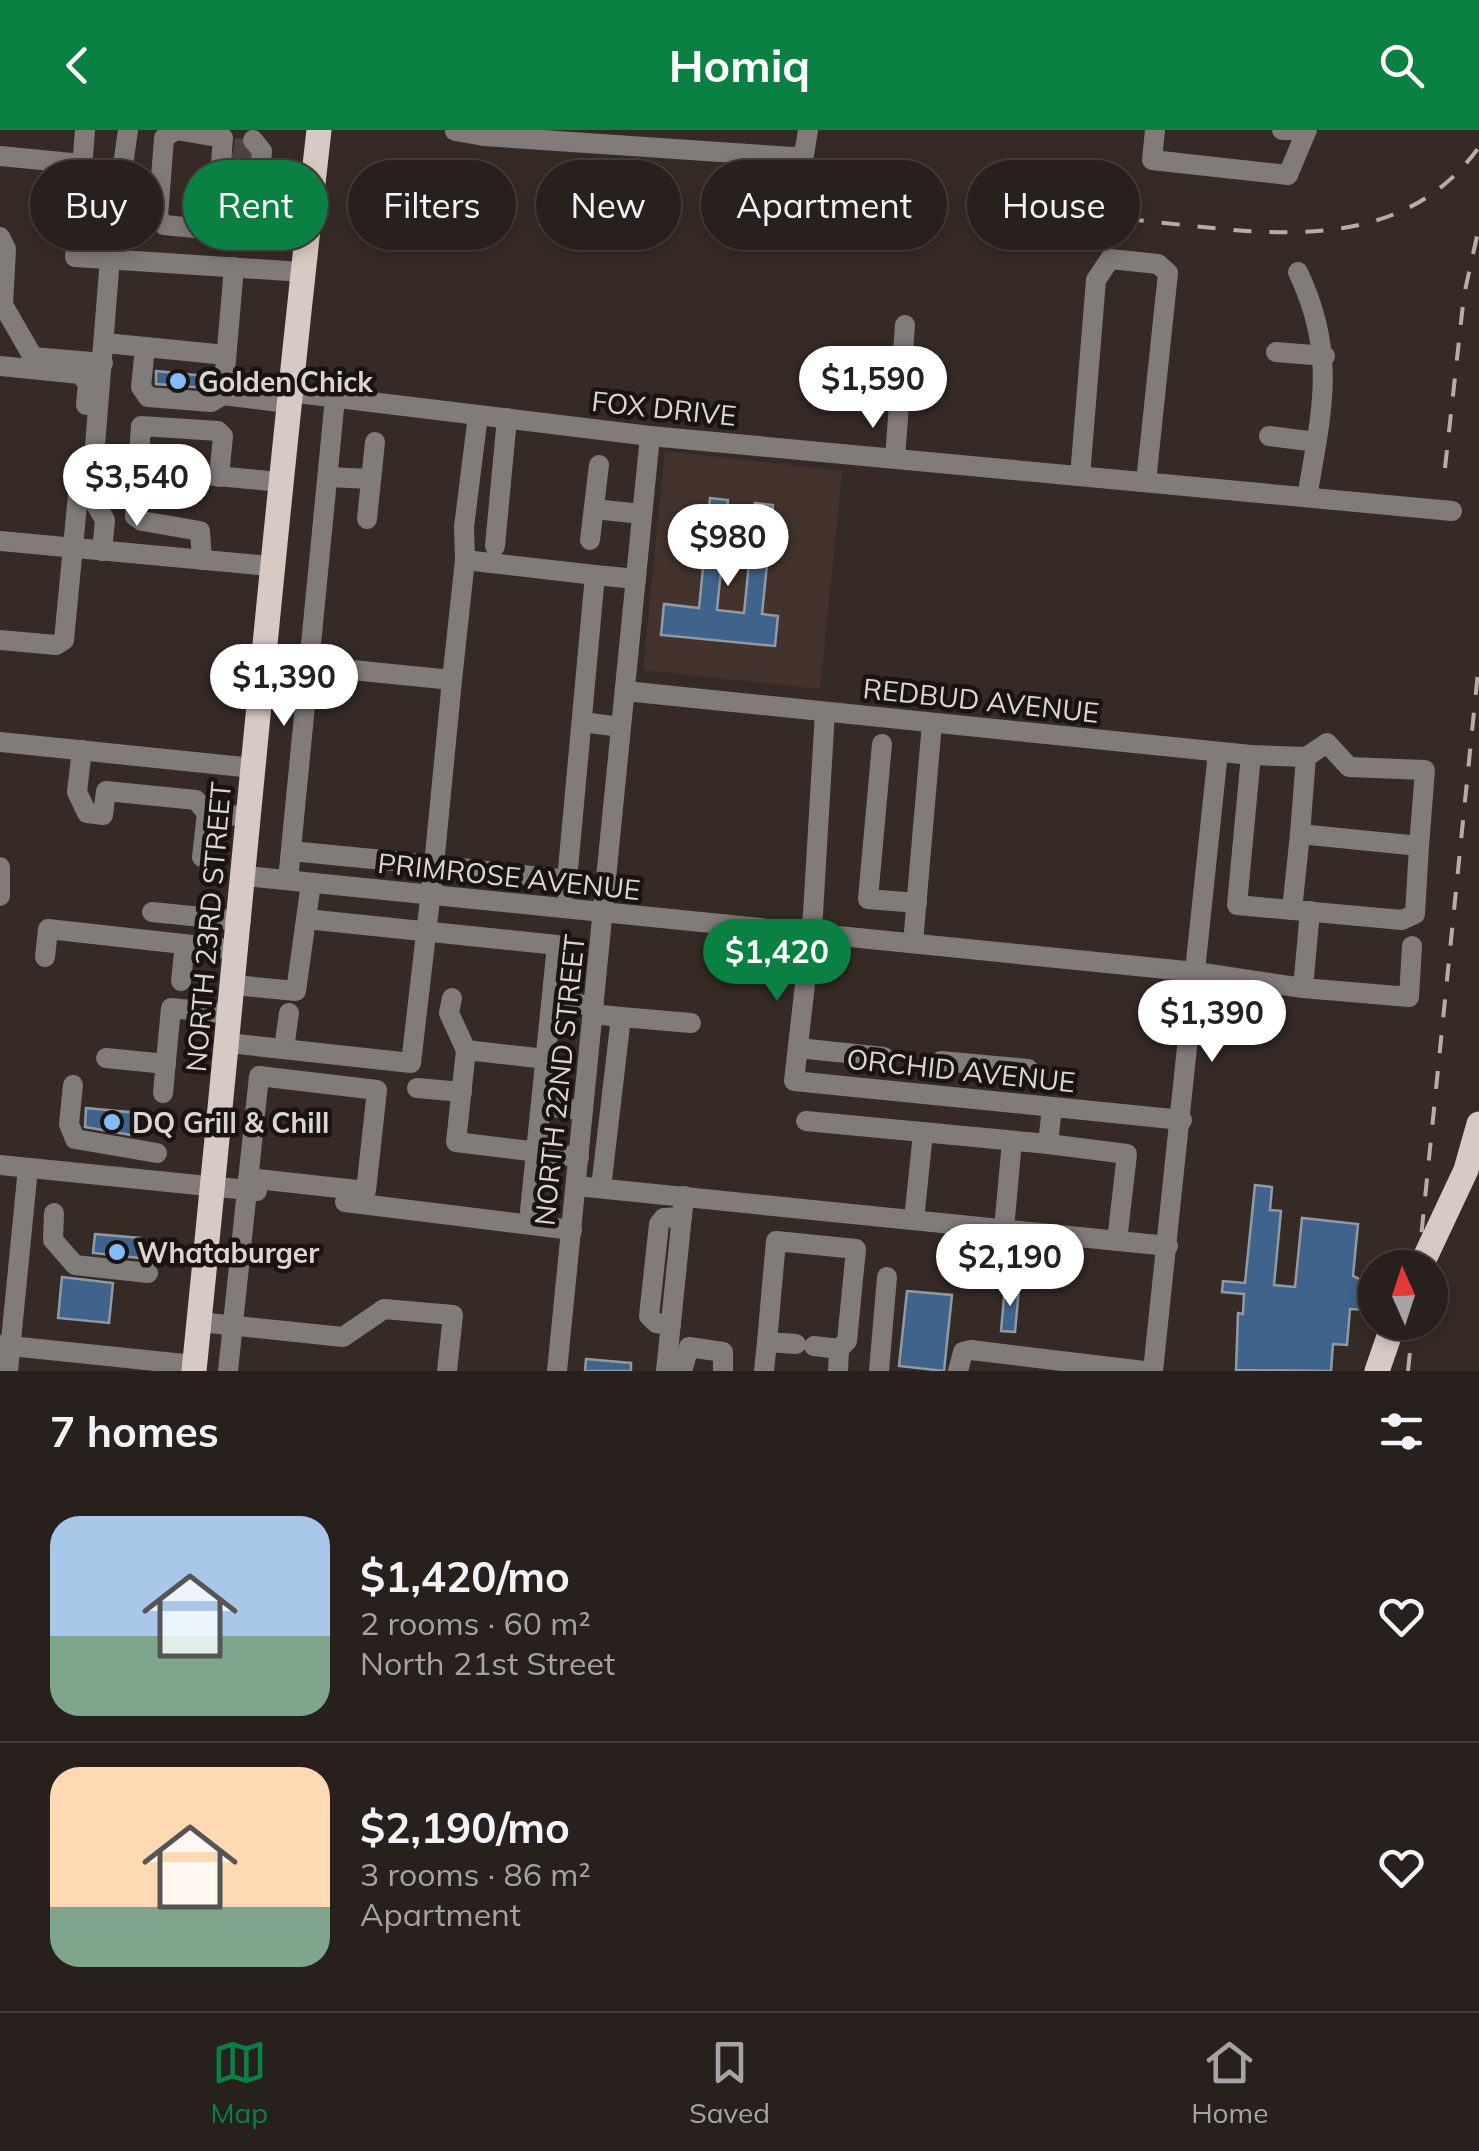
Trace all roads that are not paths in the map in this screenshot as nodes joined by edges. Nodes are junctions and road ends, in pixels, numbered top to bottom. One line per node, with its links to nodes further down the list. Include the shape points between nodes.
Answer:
1 (86, 130): 13 (street)
2 (128, 130): 18 (street)
3 (319, 130): 14 (main road, NORTH 23RD STREET)
4 (454, 130): 9 (street)
5 (808, 130): 10 (street, via 804,154 792,157)
6 (1155, 130): 8 (street, via 1152,160 1288,175)
7 (1282, 130): 8 (street)
8 (1307, 131)
9 (484, 133): 10 (street)
10 (594, 136)
11 (0, 156): 12 (street)
12 (41, 160)
13 (82, 160)
14 (316, 160)
15 (0, 237): 25 (street, via 6,249 2,304 33,356)
16 (75, 250): 18 (street, via 74,257)
17 (305, 250): 20 (main road, NORTH 23RD STREET)
18 (110, 258): 19 (street); 25 (street)
19 (234, 267): 20 (street); 26 (street)
20 (303, 272): 30 (main road, NORTH 23RD STREET)
21 (1298, 272): 27 (street)
22 (905, 325): 38 (street)
23 (145, 347): 25 (street); 26 (street); 29 (street, FOX DRIVE, via 141,387 148,396 211,402)
24 (1276, 352): 27 (street)
25 (104, 353): 39 (street)
26 (226, 355): 29 (street)
27 (1325, 356): 37 (street)
28 (0, 366): 56 (street, via 80,374 88,383)
29 (223, 395): 30 (street, FOX DRIVE)
30 (289, 398): 31 (street, FOX DRIVE); 46 (main road, NORTH 23RD STREET)
31 (336, 398): 32 (street, FOX DRIVE); 44 (street)
32 (478, 415): 33 (street, FOX DRIVE); 59 (street)
33 (507, 418): 34 (street, FOX DRIVE); 55 (street)
34 (650, 436): 38 (street, FOX DRIVE); 51 (street, NORTH 22ND STREET)
35 (1269, 436): 37 (street)
36 (375, 442): 45 (street)
37 (1316, 442): 48 (street)
38 (894, 458): 43 (street, FOX DRIVE)
39 (94, 464): 41 (street); 57 (street, via 91,496 105,520)
40 (599, 464): 49 (street)
41 (136, 468): 42 (street); 42 (street, via 145,424 218,430); 58 (street, via 135,516 200,531)
42 (219, 476): 46 (street)
43 (1080, 476): 47 (street, FOX DRIVE); 47 (street, via 1096,280 1110,259 1158,264 1168,273)
44 (328, 477): 45 (street); 65 (street)
45 (371, 479): 52 (street)
46 (279, 482): 60 (main road, NORTH 23RD STREET)
47 (1146, 482): 48 (street, FOX DRIVE)
48 (1307, 497): 50 (street, FOX DRIVE)
49 (594, 508): 51 (street); 53 (street)
50 (1452, 510)
51 (642, 514): 62 (street, NORTH 22ND STREET)
52 (366, 519)
53 (590, 540)
54 (0, 541): 56 (street)
55 (494, 546)
56 (72, 548): 57 (street); 63 (street, via 64,640)
57 (102, 551): 58 (street)
58 (202, 560): 60 (street)
59 (465, 560): 61 (street); 66 (street)
60 (269, 566): 64 (main road, NORTH 23RD STREET)
61 (595, 575): 62 (street); 69 (street)
62 (636, 579): 67 (street, NORTH 22ND STREET)
63 (0, 640)
64 (262, 661): 65 (street); 80 (main road, NORTH 23RD STREET)
65 (309, 666): 66 (street); 87 (street)
66 (452, 680): 89 (street)
67 (625, 691): 68 (street, REDBUD AVENUE); 71 (street, NORTH 22ND STREET)
68 (825, 712): 70 (street, REDBUD AVENUE); 107 (street)
69 (582, 722): 71 (street); 93 (street)
70 (932, 723): 75 (street, REDBUD AVENUE); 98 (street)
71 (621, 727): 103 (street, NORTH 22ND STREET)
72 (0, 742): 74 (street)
73 (882, 744): 98 (street, via 868,899)
74 (82, 750): 76 (street); 81 (street, via 77,792 87,813 103,815 106,791)
75 (1218, 752): 77 (street, REDBUD AVENUE); 97 (street)
76 (123, 754): 79 (street); 81 (street)
77 (1250, 755): 78 (street, REDBUD AVENUE); 99 (street)
78 (1306, 757): 85 (street); 86 (street, via 1327,743 1349,767 1425,770)
79 (187, 761): 80 (street); 82 (street)
80 (253, 768): 84 (main road, NORTH 23RD STREET)
81 (118, 792): 82 (street)
82 (183, 799): 83 (street, via 196,800)
83 (206, 813): 84 (street); 88 (street)
84 (250, 816): 91 (main road, NORTH 23RD STREET)
85 (1300, 834): 86 (street); 101 (street)
86 (1419, 846): 101 (street, via 1415,914 1402,920)
87 (291, 852): 89 (street); 92 (street)
88 (202, 857)
89 (434, 865): 93 (street); 96 (street)
90 (0, 867): 95 (street)
91 (245, 876): 92 (street, PRIMROSE AVENUE); 105 (main road, NORTH 23RD STREET)
92 (288, 880): 94 (street, PRIMROSE AVENUE)
93 (567, 880): 100 (street)
94 (310, 883): 96 (street, PRIMROSE AVENUE); 104 (street)
95 (0, 896)
96 (431, 896): 100 (street, PRIMROSE AVENUE); 106 (street)
97 (1204, 902): 99 (street); 113 (street)
98 (917, 903): 108 (street)
99 (1237, 905): 101 (street)
100 (564, 910): 103 (street, PRIMROSE AVENUE)
101 (1301, 911): 116 (street)
102 (152, 912): 105 (street)
103 (602, 914): 107 (street, PRIMROSE AVENUE); 119 (street, NORTH 22ND STREET)
104 (306, 919): 106 (street); 115 (street, via 296,991)
105 (240, 921): 111 (main road, NORTH 23RD STREET)
106 (427, 931): 118 (street, via 557,945); 126 (street, via 412,1063)
107 (810, 932): 108 (street, PRIMROSE AVENUE); 125 (street)
108 (913, 943): 113 (street, PRIMROSE AVENUE)
109 (185, 944): 111 (street); 112 (street, via 48,929); 114 (street)
110 (1412, 946): 116 (street, PRIMROSE AVENUE, via 1409,997)
111 (238, 950): 115 (main road, NORTH 23RD STREET)
112 (45, 957)
113 (1196, 972): 116 (street, PRIMROSE AVENUE); 146 (street)
114 (181, 981)
115 (234, 985): 121 (main road, NORTH 23RD STREET)
116 (1303, 988)
117 (452, 998): 127 (street, via 450,1013)
118 (552, 1001): 119 (street); 130 (street)
119 (593, 1010): 122 (street); 135 (street, NORTH 22ND STREET)
120 (288, 1013): 126 (street)
121 (231, 1014): 124 (main road, NORTH 23RD STREET); 132 (street, via 171,1008)
122 (620, 1018): 123 (street); 137 (street)
123 (691, 1023)
124 (228, 1043): 126 (street); 149 (main road, NORTH 23RD STREET)
125 (798, 1048): 128 (street); 141 (street, ORCHID AVENUE, via 794,1081)
126 (284, 1049)
127 (466, 1050): 130 (street); 139 (street)
128 (884, 1057)
129 (106, 1058): 132 (street)
130 (546, 1059): 143 (street)
131 (941, 1061): 133 (street)
132 (166, 1064): 140 (street)
133 (983, 1065): 134 (street); 142 (street)
134 (1028, 1069)
135 (586, 1081): 137 (street); 145 (street, NORTH 22ND STREET)
136 (73, 1085): 154 (street, via 69,1124 75,1139)
137 (613, 1085): 162 (street)
138 (417, 1088): 139 (street)
139 (462, 1092): 155 (street, via 456,1142)
140 (163, 1093)
141 (914, 1093): 142 (street, ORCHID AVENUE); 151 (street)
142 (980, 1100): 144 (street, ORCHID AVENUE)
143 (542, 1106): 145 (street); 155 (street)
144 (1052, 1107): 146 (street, ORCHID AVENUE); 153 (street)
145 (583, 1110): 156 (street, NORTH 22ND STREET)
146 (1182, 1120): 170 (street)
147 (806, 1121): 151 (street)
148 (1479, 1124): 171 (main road, via 1466,1170)
149 (219, 1126): 150 (street); 160 (main road, NORTH 23RD STREET)
150 (253, 1130): 159 (street); 159 (street, via 259,1076 377,1090 366,1192)
151 (916, 1132): 152 (street); 166 (street)
152 (1012, 1141): 153 (street); 167 (street)
153 (1048, 1144): 169 (street, via 1127,1154)
154 (157, 1152)
155 (536, 1152): 156 (street); 164 (street)
156 (578, 1157): 161 (street, NORTH 22ND STREET)
157 (0, 1165): 158 (street)
158 (28, 1168): 160 (street); 183 (street)
159 (247, 1184): 160 (street); 168 (street); 180 (street)
160 (212, 1186): 178 (main road, NORTH 23RD STREET)
161 (576, 1186): 162 (street); 168 (street, NORTH 22ND STREET)
162 (602, 1188): 163 (street)
163 (683, 1207): 166 (street); 172 (street, via 664,1218); 173 (street)
164 (530, 1211)
165 (54, 1213): 174 (street, via 53,1240 74,1265)
166 (914, 1220): 167 (street)
167 (1004, 1229): 169 (street)
168 (572, 1230): 190 (street, NORTH 22ND STREET)
169 (1118, 1240): 170 (street)
170 (1168, 1246): 199 (street)
171 (1428, 1250)
172 (656, 1251): 173 (street); 176 (street)
173 (678, 1253): 177 (street)
174 (148, 1273)
175 (887, 1277): 196 (street)
176 (652, 1286): 177 (street); 179 (street, via 651,1321)
177 (674, 1288): 179 (street)
178 (198, 1322): 180 (street); 185 (main road, NORTH 23RD STREET)
179 (671, 1325): 191 (street)
180 (232, 1326): 188 (street); 189 (street, via 343,1336 384,1308 453,1316)
181 (1388, 1340): 200 (main road)
182 (767, 1342): 184 (street); 184 (street, via 776,1241 856,1249 846,1341); 194 (street)
183 (5, 1346): 185 (street); 187 (street)
184 (839, 1349): 195 (street)
185 (194, 1368)
186 (1113, 1369): 197 (street, via 971,1350 963,1352); 198 (street)
187 (8, 1371)
188 (228, 1371)
189 (447, 1371)
190 (557, 1371)
191 (666, 1371)
192 (682, 1371): 193 (street, via 689,1347 723,1352)
193 (722, 1371)
194 (764, 1371)
195 (838, 1371)
196 (878, 1371)
197 (958, 1371)
198 (1144, 1371)
199 (1153, 1371)
200 (1377, 1371)

